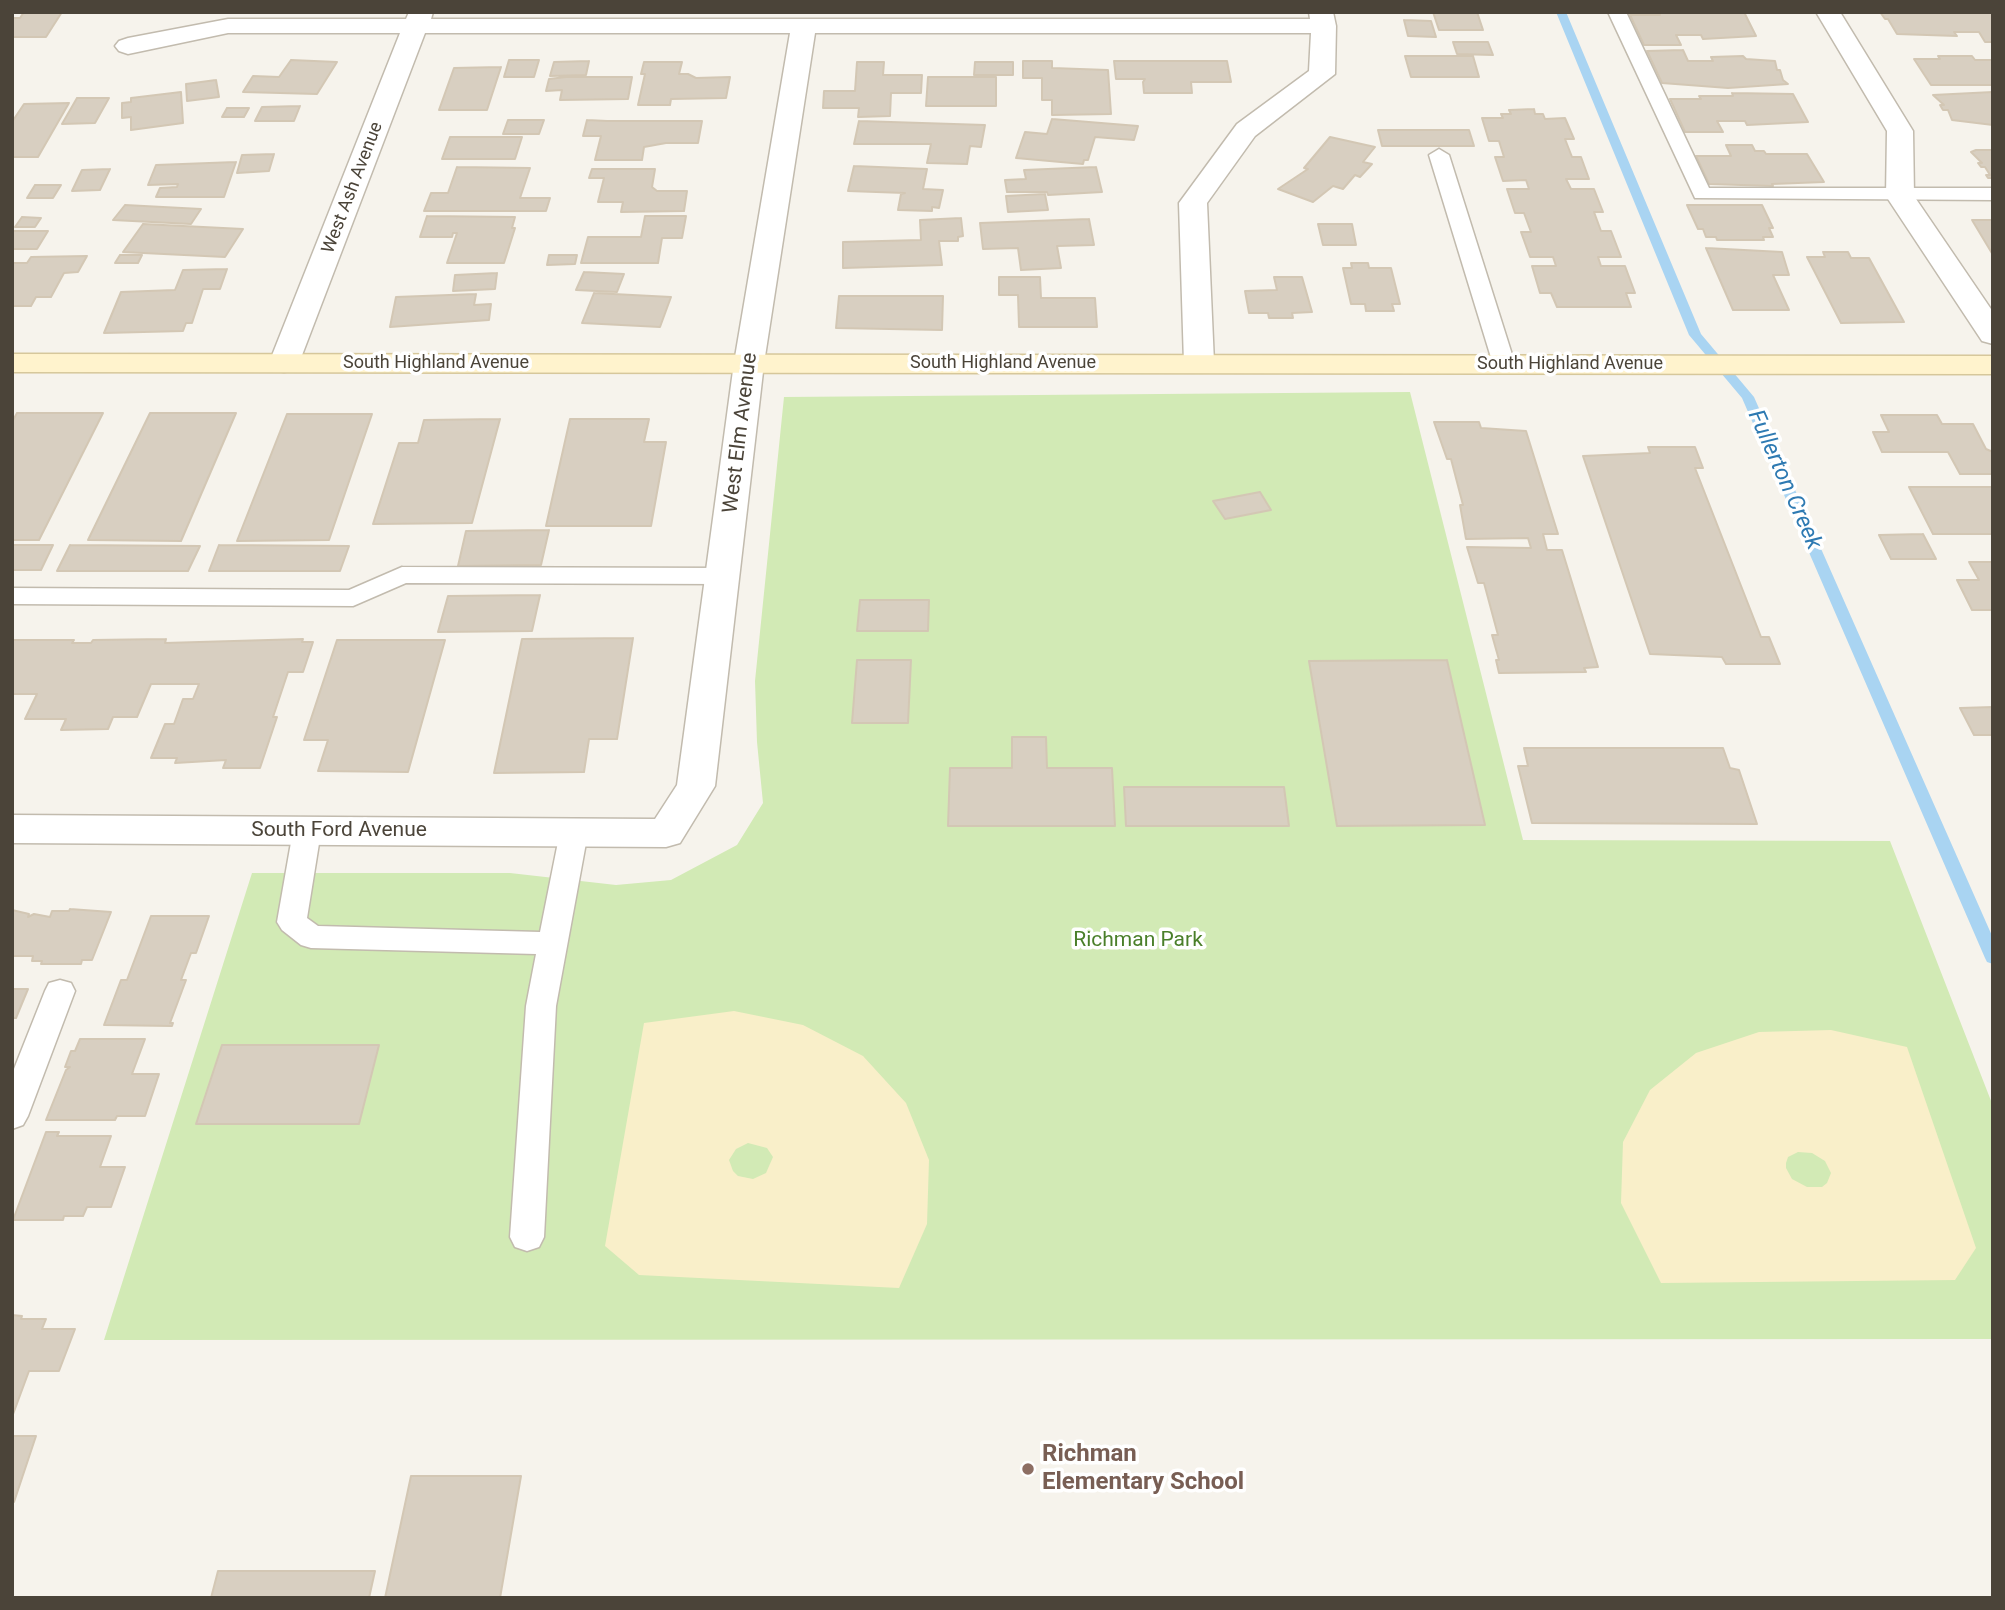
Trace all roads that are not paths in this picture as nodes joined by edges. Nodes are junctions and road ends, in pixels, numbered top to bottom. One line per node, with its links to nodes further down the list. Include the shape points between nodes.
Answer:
1 (1617, 12): 9 (lane, via 1702,194)
2 (1828, 12): 9 (street, via 1900,131)
3 (419, 18): 5 (street); 6 (street, via 228,26); 12 (street, West Ash Avenue)
4 (1323, 19): 5 (street); 14 (street, via 1322,74 1246,130 1193,202)
5 (804, 27): 13 (street, West Elm Avenue)
6 (128, 46)
7 (1439, 155): 15 (lane)
8 (1993, 194): 9 (lane)
9 (1900, 196): 10 (street)
10 (1993, 335)
11 (12, 363): 12 (street, South Highland Avenue)
12 (284, 363): 13 (street, South Highland Avenue)
13 (748, 363): 14 (street, South Highland Avenue); 17 (street, West Elm Avenue)
14 (1199, 363): 15 (street, South Highland Avenue)
15 (1504, 364): 16 (street, South Highland Avenue)
16 (1993, 365)
17 (724, 576): 18 (lane, via 402,575 353,598); 22 (street, West Elm Avenue, via 696,786)
18 (12, 596)
19 (12, 829): 20 (street, South Ford Avenue)
20 (307, 831): 21 (street, South Ford Avenue); 23 (lane, via 292,922 311,936)
21 (574, 832): 22 (street, South Ford Avenue); 23 (lane)
22 (666, 832)
23 (553, 943): 26 (lane, via 541,1006)
24 (60, 991): 25 (lane)
25 (12, 1116)
26 (527, 1237)

